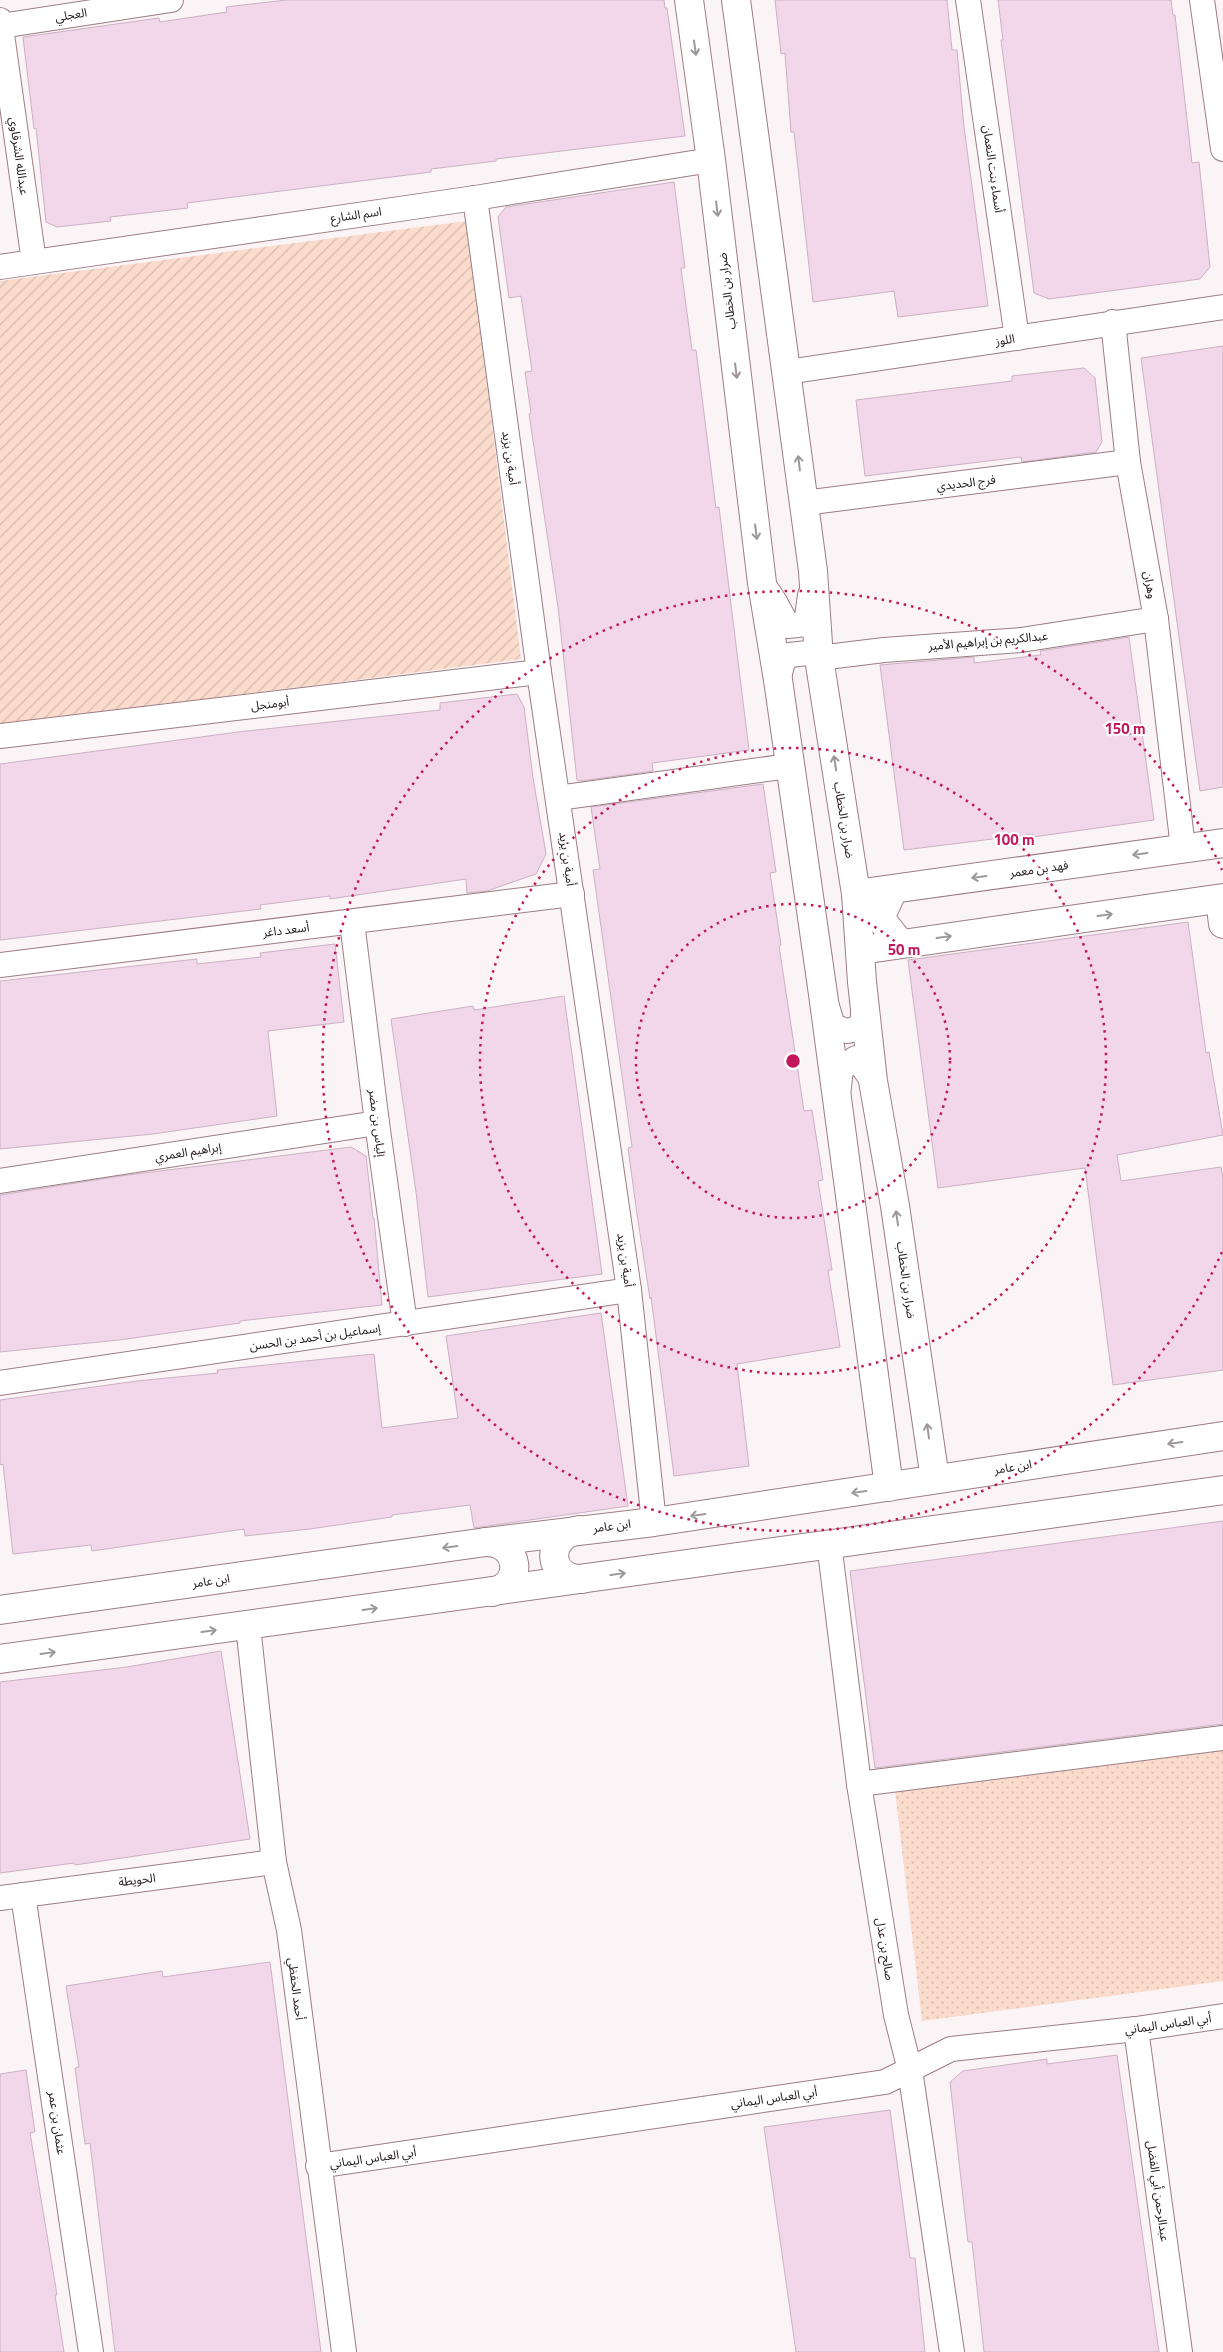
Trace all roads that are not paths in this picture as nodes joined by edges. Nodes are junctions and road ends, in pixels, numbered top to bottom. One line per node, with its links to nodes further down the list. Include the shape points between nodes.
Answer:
1 (171, 0): 6 (street, العجلي)
2 (689, 0): 8 (street, ضرار بن الخطاب, one-way to 8)
3 (736, 0): 15 (street, ضرار بن الخطاب)
4 (968, 0): 14 (street, أسماء بنت النعمان)
5 (1202, 0): 7 (street)
6 (0, 23): 10 (street, عبدالله الشرقاوي)
7 (1223, 148)
8 (711, 160): 9 (street, اسم الشارع); 19 (street, ضرار بن الخطاب, one-way to 19)
9 (475, 198): 10 (street, اسم الشارع); 22 (street, أمية بن يزيد)
10 (34, 262): 11 (street, اسم الشارع)
11 (0, 267)
12 (1223, 307): 13 (street, اللوز)
13 (1113, 322): 14 (street, اللوز); 16 (street, وهران)
14 (1017, 338): 15 (street, اللوز)
15 (787, 372): 17 (street, ضرار بن الخطاب, one-way to 15)
16 (1128, 462): 17 (street, فرج الحديدي); 20 (street, وهران)
17 (804, 503): 18 (street, ضرار بن الخطاب)
18 (812, 571): 19 (street, ضرار بن الخطاب, via 806,624 788,626); 21 (street, ضرار بن الخطاب)
19 (762, 583): 23 (street, ضرار بن الخطاب)
20 (1156, 619): 21 (street, عبدالكريم بن إبراهيم الأمير, via 1021,640); 28 (street, وهران)
21 (819, 658): 23 (street, ضرار بن الخطاب, via 808,653 789,655 783,662); 31 (street, ضرار بن الخطاب, one-way to 21)
22 (540, 672): 24 (street, أبومنجل); 26 (street, أمية بن يزيد)
23 (778, 680): 25 (street, ضرار بن الخطاب)
24 (0, 736)
25 (789, 766): 26 (street); 38 (street, ضرار بن الخطاب)
26 (558, 798): 30 (street, أمية بن يزيد)
27 (1223, 843): 28 (street, فهد بن معمر)
28 (1183, 848): 29 (street, فهد بن معمر, one-way to 29)
29 (893, 890): 31 (street, فهد بن معمر); 34 (street, via 880,918)
30 (572, 894): 33 (street, أسعد داغر); 43 (street, أمية بن يزيد)
31 (856, 894): 35 (street, ضرار بن الخطاب)
32 (1222, 907): 34 (street, one-way to 32)
33 (352, 922): 36 (street, أسعد داغر); 41 (street, إلياس بن مضر)
34 (900, 944): 35 (street)
35 (861, 950): 37 (street, ضرار بن الخطاب)
36 (0, 965)
37 (862, 982): 38 (street, ضرار بن الخطاب, via 863,1018 860,1028 854,1031 833,1026); 39 (street, ضرار بن الخطاب)
38 (823, 994): 40 (street, ضرار بن الخطاب)
39 (873, 1081): 40 (street, ضرار بن الخطاب, via 856,1058 841,1069); 47 (street, ضرار بن الخطاب, one-way to 39, via 896,1206)
40 (837, 1102): 48 (street, ضرار بن الخطاب)
41 (377, 1123): 42 (street, إبراهيم العمري); 44 (street, إلياس بن مضر)
42 (0, 1181)
43 (629, 1290): 44 (street, إسماعيل بن أحمد بن الحسن); 50 (street, أمية بن يزيد)
44 (405, 1324): 45 (street, إسماعيل بن أحمد بن الحسن)
45 (0, 1383)
46 (1223, 1436): 47 (street, ابن عامر, one-way to 47)
47 (935, 1479): 48 (street, ابن عامر)
48 (888, 1488): 50 (street, ابن عامر, one-way to 50)
49 (1223, 1490): 53 (street)
50 (654, 1522): 51 (street, ابن عامر)
51 (579, 1530): 52 (street, ابن عامر); 54 (street, via 571,1531 559,1540 554,1553 562,1573)
52 (486, 1542): 55 (street, via 506,1548 515,1568 506,1587); 56 (street, ابن عامر, one-way to 56)
53 (829, 1543): 54 (street, one-way to 53); 60 (street, صالح بن عذل)
54 (582, 1580): 55 (street)
55 (492, 1592): 57 (street, one-way to 55)
56 (0, 1610)
57 (248, 1626): 58 (street, one-way to 57); 61 (street, أحمد الحفظي)
58 (0, 1659)
59 (1223, 1738): 60 (street)
60 (859, 1784): 66 (street, صالح بن عذل, via 896,2014)
61 (274, 1862): 62 (street, الحويطة); 67 (street, أحمد الحفظي, via 289,1930)
62 (23, 1895): 63 (street, الحويطة); 68 (street, عثمان بن عمر)
63 (0, 1898)
64 (1223, 2016): 65 (street, أبي العباس اليماني)
65 (1136, 2029): 66 (street, أبي العباس اليماني, via 951,2049); 71 (street, عبدالرحمن أبي الفضل)
66 (910, 2070): 67 (street, أبي العباس اليماني, via 885,2082); 70 (street, صالح بن عذل)
67 (318, 2166): 69 (street, أحمد الحفظي)
68 (91, 2352)
69 (344, 2352)
70 (952, 2352)
71 (1180, 2352)

